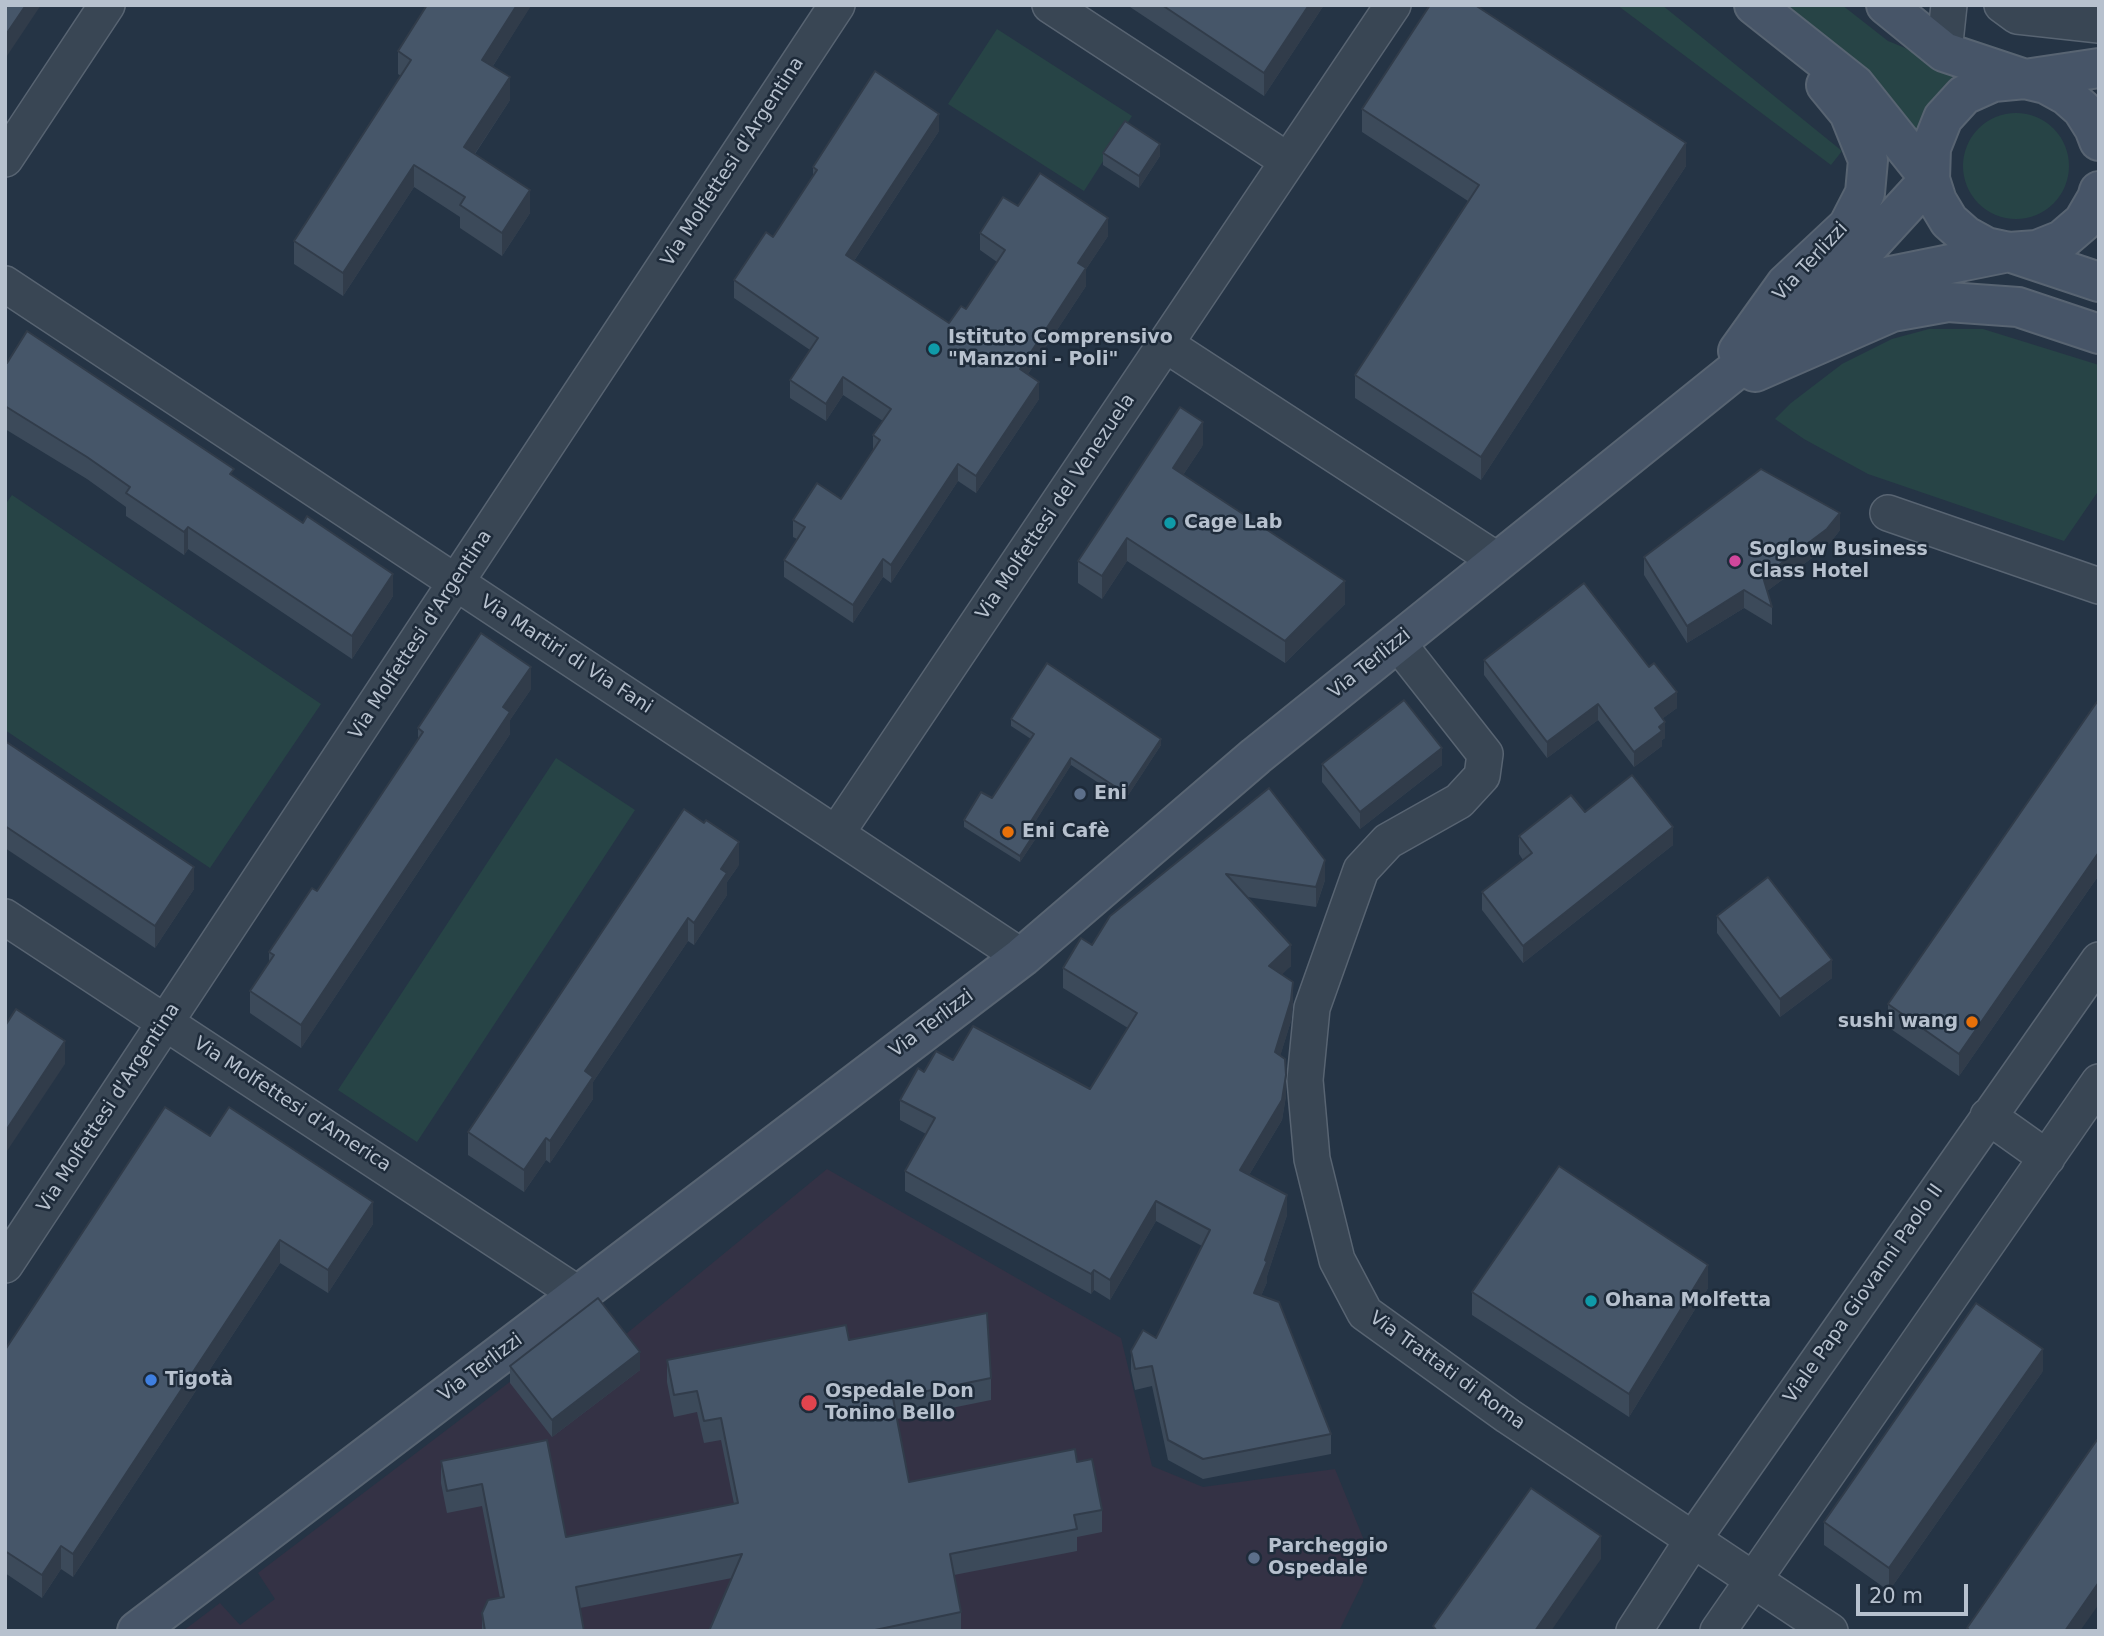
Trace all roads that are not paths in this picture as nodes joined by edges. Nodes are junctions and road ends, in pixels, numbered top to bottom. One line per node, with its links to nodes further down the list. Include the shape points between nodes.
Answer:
1 (107, 5): 14 (street)
2 (837, 5): 27 (street, Via Molfettesi d'Argentina)
3 (1050, 5): 15 (street)
4 (1393, 5): 15 (street, Via Molfettesi del Venezuela)
5 (1886, 5): 10 (main road)
6 (1949, 5): 10 (street)
7 (2002, 5): 9 (street, via 2017,16)
8 (1763, 12): 16 (main road, via 1855,85); 24 (main road, Via Terlizzi, via 1849,113 1868,160 1865,193 1848,226 1786,284)
9 (2099, 25)
10 (1944, 52): 12 (main road)
11 (2099, 68): 12 (main road)
12 (2025, 79): 13 (main road, via 2066,94 2082,109); 16 (main road, via 1993,82 1965,95 1943,118 1931,148)
13 (2099, 141)
14 (5, 159)
15 (1288, 161): 23 (street, Via Molfettesi del Venezuela)
16 (1930, 179): 18 (main road, via 1949,221 1976,242); 21 (main road, Via Terlizzi)
17 (2099, 191): 18 (main road, Via Terlizzi, via 2083,222 2062,240 2037,250)
18 (2009, 252): 19 (main road); 21 (main road, Via Terlizzi, via 1890,276)
19 (2099, 282)
20 (5, 284): 27 (street, Via Martiri di Via Fani)
21 (1809, 311): 24 (main road, Via Terlizzi)
22 (2099, 334): 24 (main road, Via Terlizzi, via 2018,307 1948,302 1892,312)
23 (1165, 344): 26 (street); 30 (street, Via Molfettesi del Venezuela)
24 (1708, 393): 26 (main road, Via Terlizzi)
25 (1888, 513): 28 (street)
26 (1498, 561): 29 (main road, Via Terlizzi)
27 (456, 583): 30 (street, Via Martiri di Via Fani); 34 (street, Via Molfettesi d'Argentina)
28 (2099, 586)
29 (1397, 642): 32 (main road, Via Terlizzi); 40 (street, Via Trattati di Roma, via 1485,754 1482,776 1460,801 1388,841 1361,870 1312,1008 1304,1080 1312,1159 1337,1260 1365,1313 1508,1416)
30 (836, 834): 32 (street, Via Martiri di Via Fani)
31 (5, 917): 34 (street, Via Molfettesi d'America)
32 (1022, 957): 39 (main road, Via Terlizzi)
33 (2099, 960): 36 (street, Viale Papa Giovanni Paolo II)
34 (166, 1022): 38 (street, Via Molfettesi d'Argentina); 39 (street, Via Molfettesi d'America)
35 (2099, 1082): 37 (street)
36 (1987, 1116): 37 (street); 40 (street, Viale Papa Giovanni Paolo II)
37 (2047, 1158): 41 (street)
38 (5, 1265)
39 (578, 1294): 42 (main road, Via Terlizzi)
40 (1694, 1538): 41 (street, Via Trattati di Roma); 43 (street, Viale Papa Giovanni Paolo II)
41 (1754, 1579): 44 (street); 45 (street, Via Trattati di Roma)
42 (137, 1631)
43 (1634, 1631)
44 (1718, 1631)
45 (1830, 1631)

